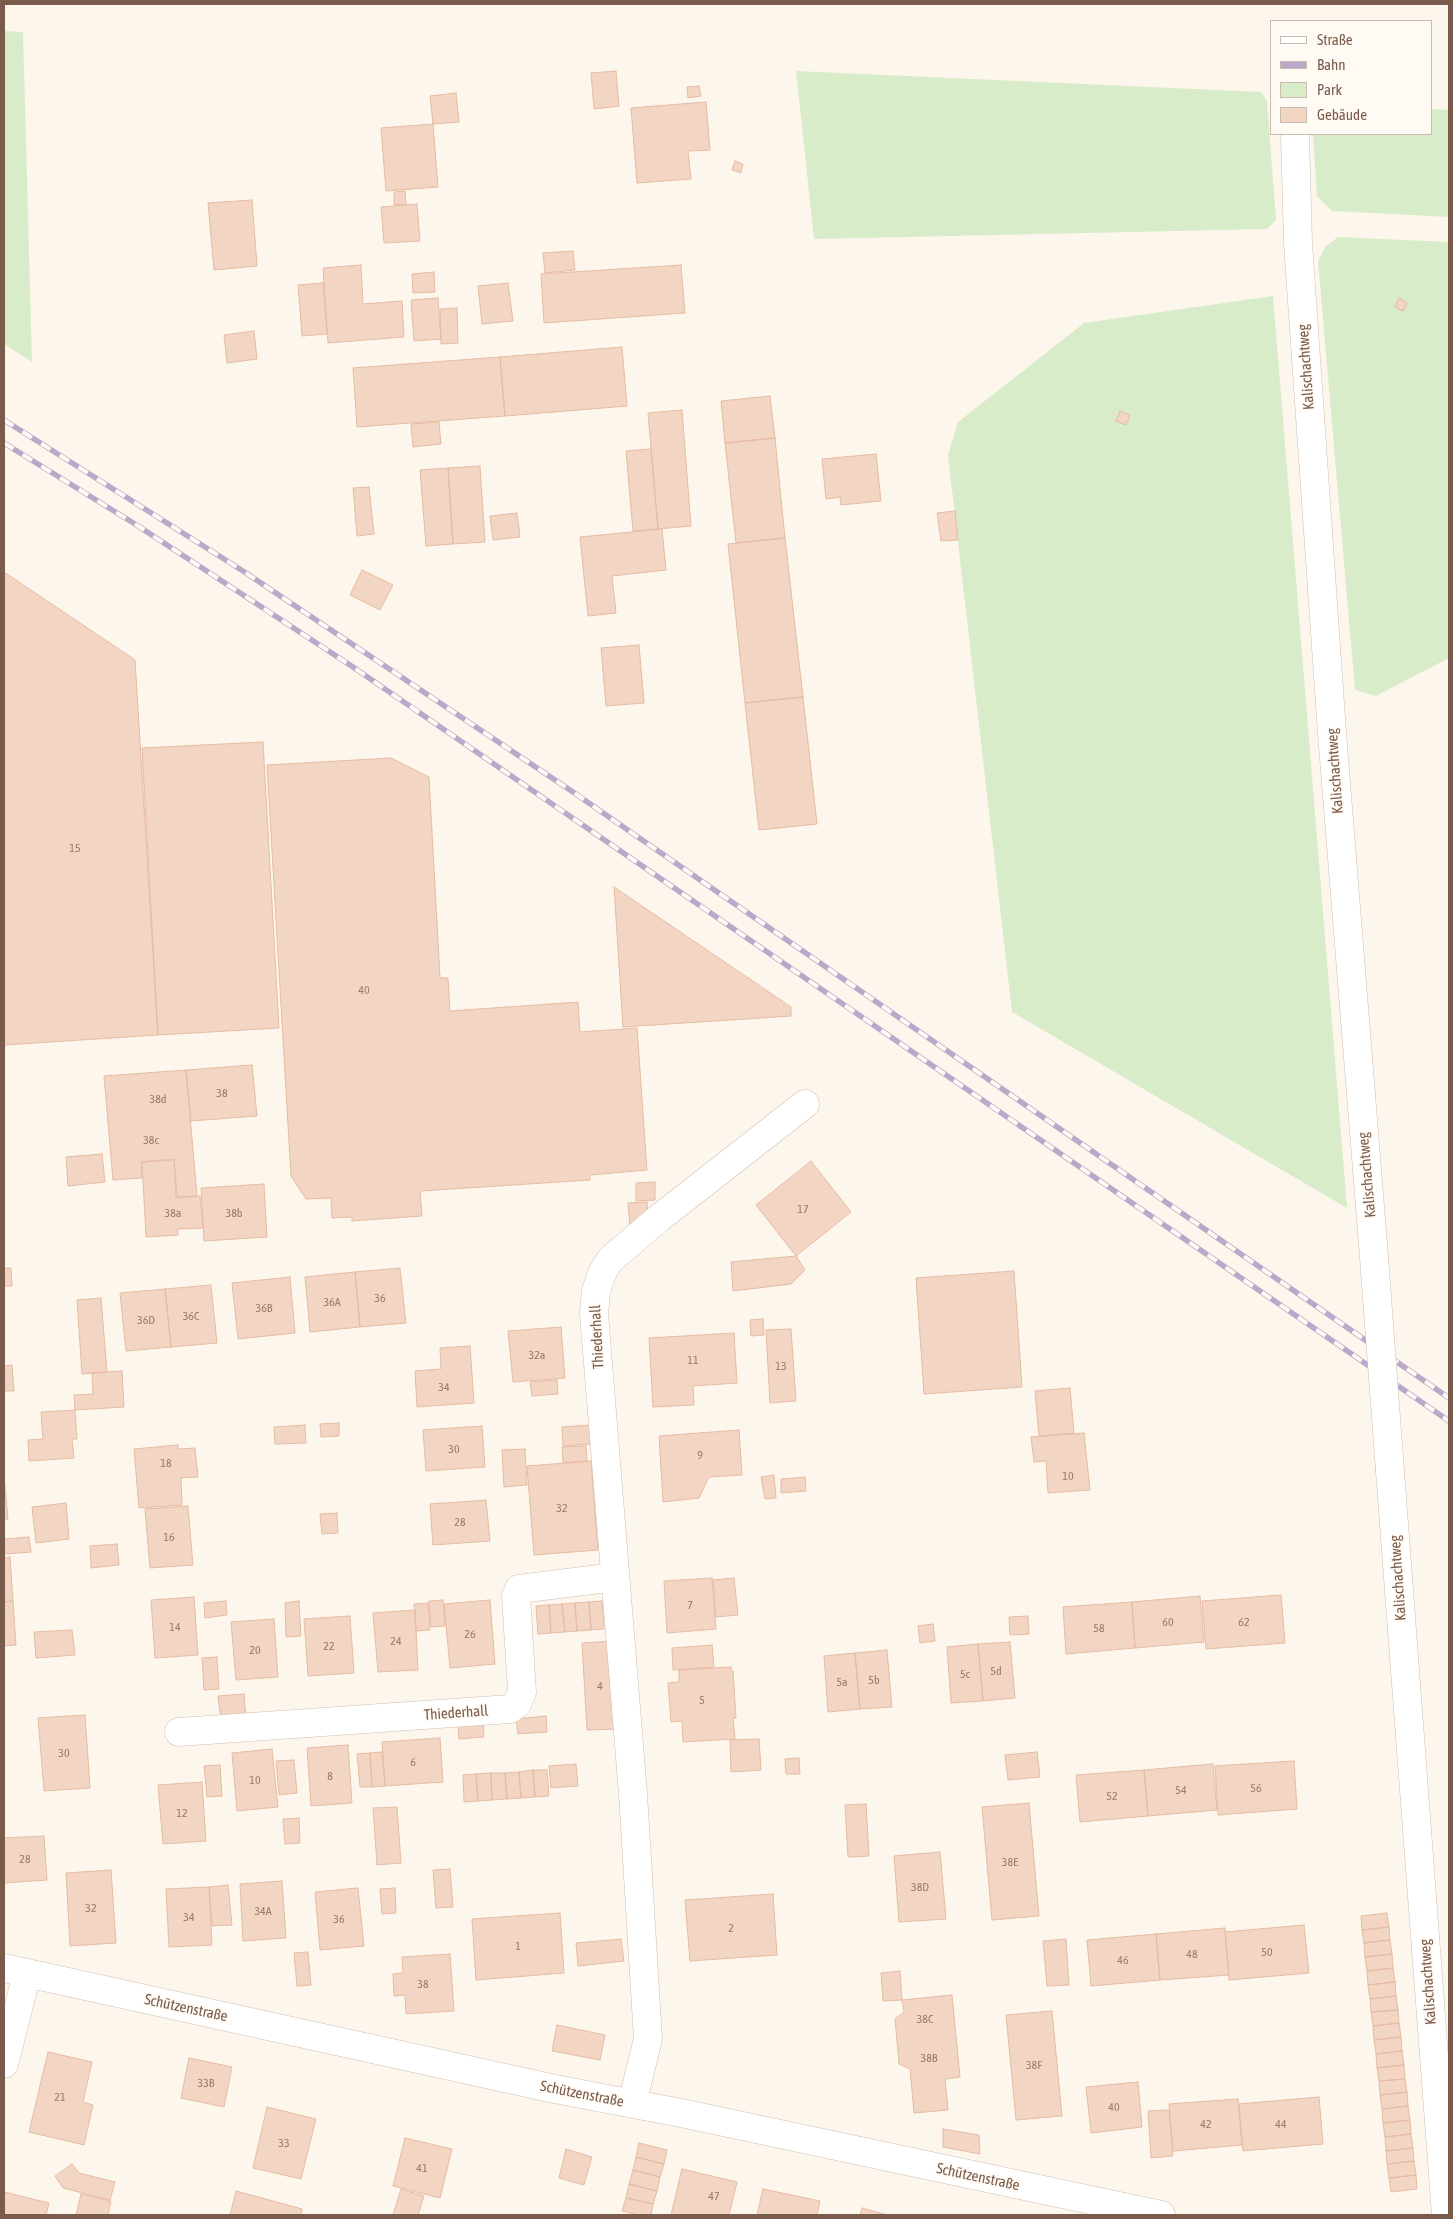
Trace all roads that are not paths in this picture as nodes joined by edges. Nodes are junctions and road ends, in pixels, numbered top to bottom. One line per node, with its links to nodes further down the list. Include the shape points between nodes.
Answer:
1 (1295, 135): 9 (street, Kalischachtweg, bridge, via 1298,243 1330,713)
2 (805, 1104): 3 (street, Thiederhall, via 658,1218 610,1260 600,1278 594,1314)
3 (615, 1577): 4 (street, Thiederhall, via 519,1589 516,1596 522,1692 510,1710); 7 (street, Thiederhall, via 648,2039)
4 (179, 1732)
5 (15, 1971): 6 (street); 7 (street, Schützenstraße)
6 (4, 2064)
7 (632, 2104): 8 (street, Schützenstraße)
8 (1161, 2215)
9 (1446, 2215)

